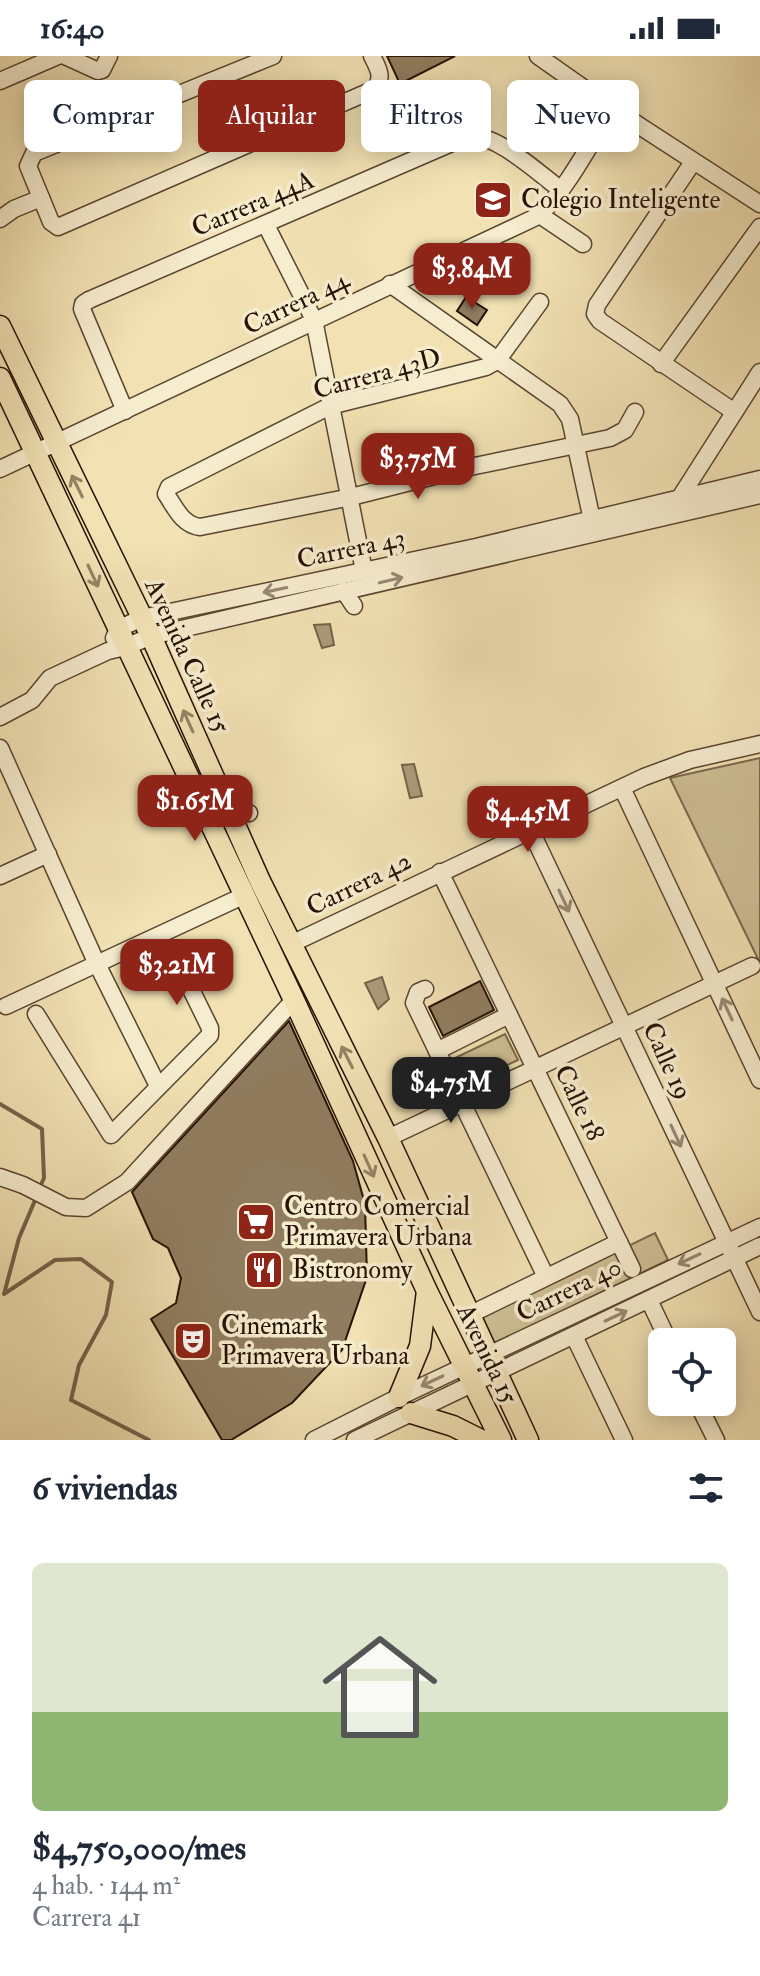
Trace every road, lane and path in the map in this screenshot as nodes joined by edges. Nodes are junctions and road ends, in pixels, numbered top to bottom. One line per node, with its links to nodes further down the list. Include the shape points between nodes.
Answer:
1 (58, 56): 8 (street)
2 (65, 56): 3 (street, via 98,71)
3 (109, 56)
4 (273, 56): 13 (street, via 34,153 28,166)
5 (372, 56): 13 (street, via 380,74 375,89 58,227)
6 (538, 56): 7 (street)
7 (572, 80)
8 (0, 81)
9 (639, 126): 11 (street)
10 (584, 152): 12 (street, Carrera 44)
11 (693, 162): 14 (street); 25 (street, via 595,314)
12 (560, 189): 16 (street, Carrera 44); 17 (street, Carrera 44A, via 496,142 468,136)
13 (41, 198): 15 (street)
14 (758, 205)
15 (5, 213)
16 (540, 215): 19 (street); 20 (street, Carrera 44)
17 (266, 225): 22 (street); 32 (street, Carrera 44A, via 83,304)
18 (760, 227): 25 (street)
19 (583, 244)
20 (390, 284): 22 (street, Carrera 44); 24 (street)
21 (540, 302): 24 (street)
22 (314, 320): 30 (street); 32 (street, Carrera 44)
23 (0, 326): 34 (main road, Avenida Calle 15)
24 (497, 361): 30 (street, Carrera 43D, via 475,372); 35 (street, via 560,404 570,419)
25 (661, 364): 29 (street)
26 (760, 372): 29 (street)
27 (0, 378): 31 (main road, Avenida Calle 15)
28 (760, 396): 29 (street)
29 (737, 405): 41 (street)
30 (330, 406): 40 (street); 40 (street, Carrera 43D, via 169,487 166,494 189,526 200,527)
31 (6, 410): 36 (main road, Avenida Calle 15)
32 (125, 411): 34 (street, Carrera 44)
33 (635, 412): 35 (street, via 620,433)
34 (55, 443): 36 (street, Carrera 44); 49 (main road, Avenida Calle 15, one-way to 34)
35 (575, 446): 40 (street); 43 (street)
36 (34, 452): 37 (street, Carrera 44); 50 (main road, Avenida Calle 15, one-way to 50)
37 (0, 469)
38 (760, 479): 42 (street, Carrera 43)
39 (760, 495): 42 (street, Carrera 43)
40 (351, 497): 45 (street)
41 (679, 499): 42 (street, Carrera 43); 43 (street, Carrera 43)
42 (710, 506): 44 (street, Carrera 43)
43 (592, 520): 44 (street, Carrera 43)
44 (508, 547): 45 (street, Carrera 43); 46 (street); 47 (street, Carrera 43, one-way to 44)
45 (364, 571): 49 (street, Carrera 43, one-way to 49)
46 (512, 571)
47 (344, 591): 48 (street); 49 (street, Carrera 43)
48 (354, 606)
49 (146, 627): 50 (street, Carrera 43); 60 (main road, Avenida Calle 15, one-way to 49, via 240,815)
50 (117, 643): 51 (street, Carrera 43, via 50,678 32,700); 59 (main road, Avenida Calle 15, via 197,792)
51 (0, 717)
52 (760, 744): 54 (street, Carrera 42, via 690,760)
53 (0, 748): 56 (street)
54 (622, 788): 55 (street, Carrera 42); 64 (street)
55 (531, 831): 57 (street, Carrera 42); 70 (street, Calle 19, one-way to 70)
56 (48, 854): 58 (street); 61 (street)
57 (440, 872): 60 (street, Carrera 42); 69 (street, Calle 18)
58 (0, 876)
59 (243, 896): 61 (street); 66 (main road, Avenida Calle 15)
60 (291, 944): 76 (main road, Avenida Calle 15, one-way to 60)
61 (96, 962): 67 (street); 74 (street)
62 (752, 966): 64 (street)
63 (181, 969): 74 (street, via 210,1028 207,1040)
64 (715, 984): 70 (street); 73 (street, one-way to 64)
65 (425, 989): 71 (street, via 414,1003)
66 (294, 1000): 77 (street, via 127,1182 86,1208 66,1207); 85 (main road, Avenida Calle 15, one-way to 85)
67 (6, 1006)
68 (36, 1014): 74 (street, via 110,1135)
69 (509, 1015): 71 (street); 72 (street, Calle 18)
70 (624, 1026): 72 (street); 80 (street, Calle 19, one-way to 80)
71 (437, 1051): 75 (street)
72 (535, 1068): 75 (street); 79 (street, Calle 18)
73 (760, 1080)
74 (158, 1086)
75 (462, 1102): 76 (street); 84 (street)
76 (388, 1138): 88 (main road, Avenida Calle 15)
77 (0, 1177)
78 (760, 1227): 80 (street, Carrera 40)
79 (619, 1242): 83 (street, Calle 18); 84 (street)
80 (726, 1242): 82 (street, Calle 19); 91 (street, Carrera 40, one-way to 91)
81 (760, 1246): 82 (street, Carrera 40)
82 (734, 1258): 86 (street, Carrera 40); 87 (street, Calle 19)
83 (632, 1269)
84 (546, 1277): 88 (street)
85 (427, 1291): 92 (main road, Avenida 15); 93 (main road)
86 (649, 1300): 89 (street); 90 (street, Carrera 40, one-way to 86)
87 (760, 1312)
88 (469, 1315): 91 (main road, Avenida Calle 15)
89 (662, 1328)
90 (574, 1336): 91 (street, Carrera 40); 100 (street)
91 (492, 1364): 92 (street, Carrera 40); 99 (main road, Avenida 15)
92 (469, 1374): 93 (street, Carrera 40); 98 (main road, Avenida 15)
93 (405, 1405): 95 (street, Carrera 40); 96 (street, Carrera 40); 97 (main road)
94 (704, 1416): 101 (street)
95 (314, 1440)
96 (355, 1440)
97 (481, 1440)
98 (501, 1440)
99 (528, 1440)
100 (624, 1440)
101 (716, 1440)

